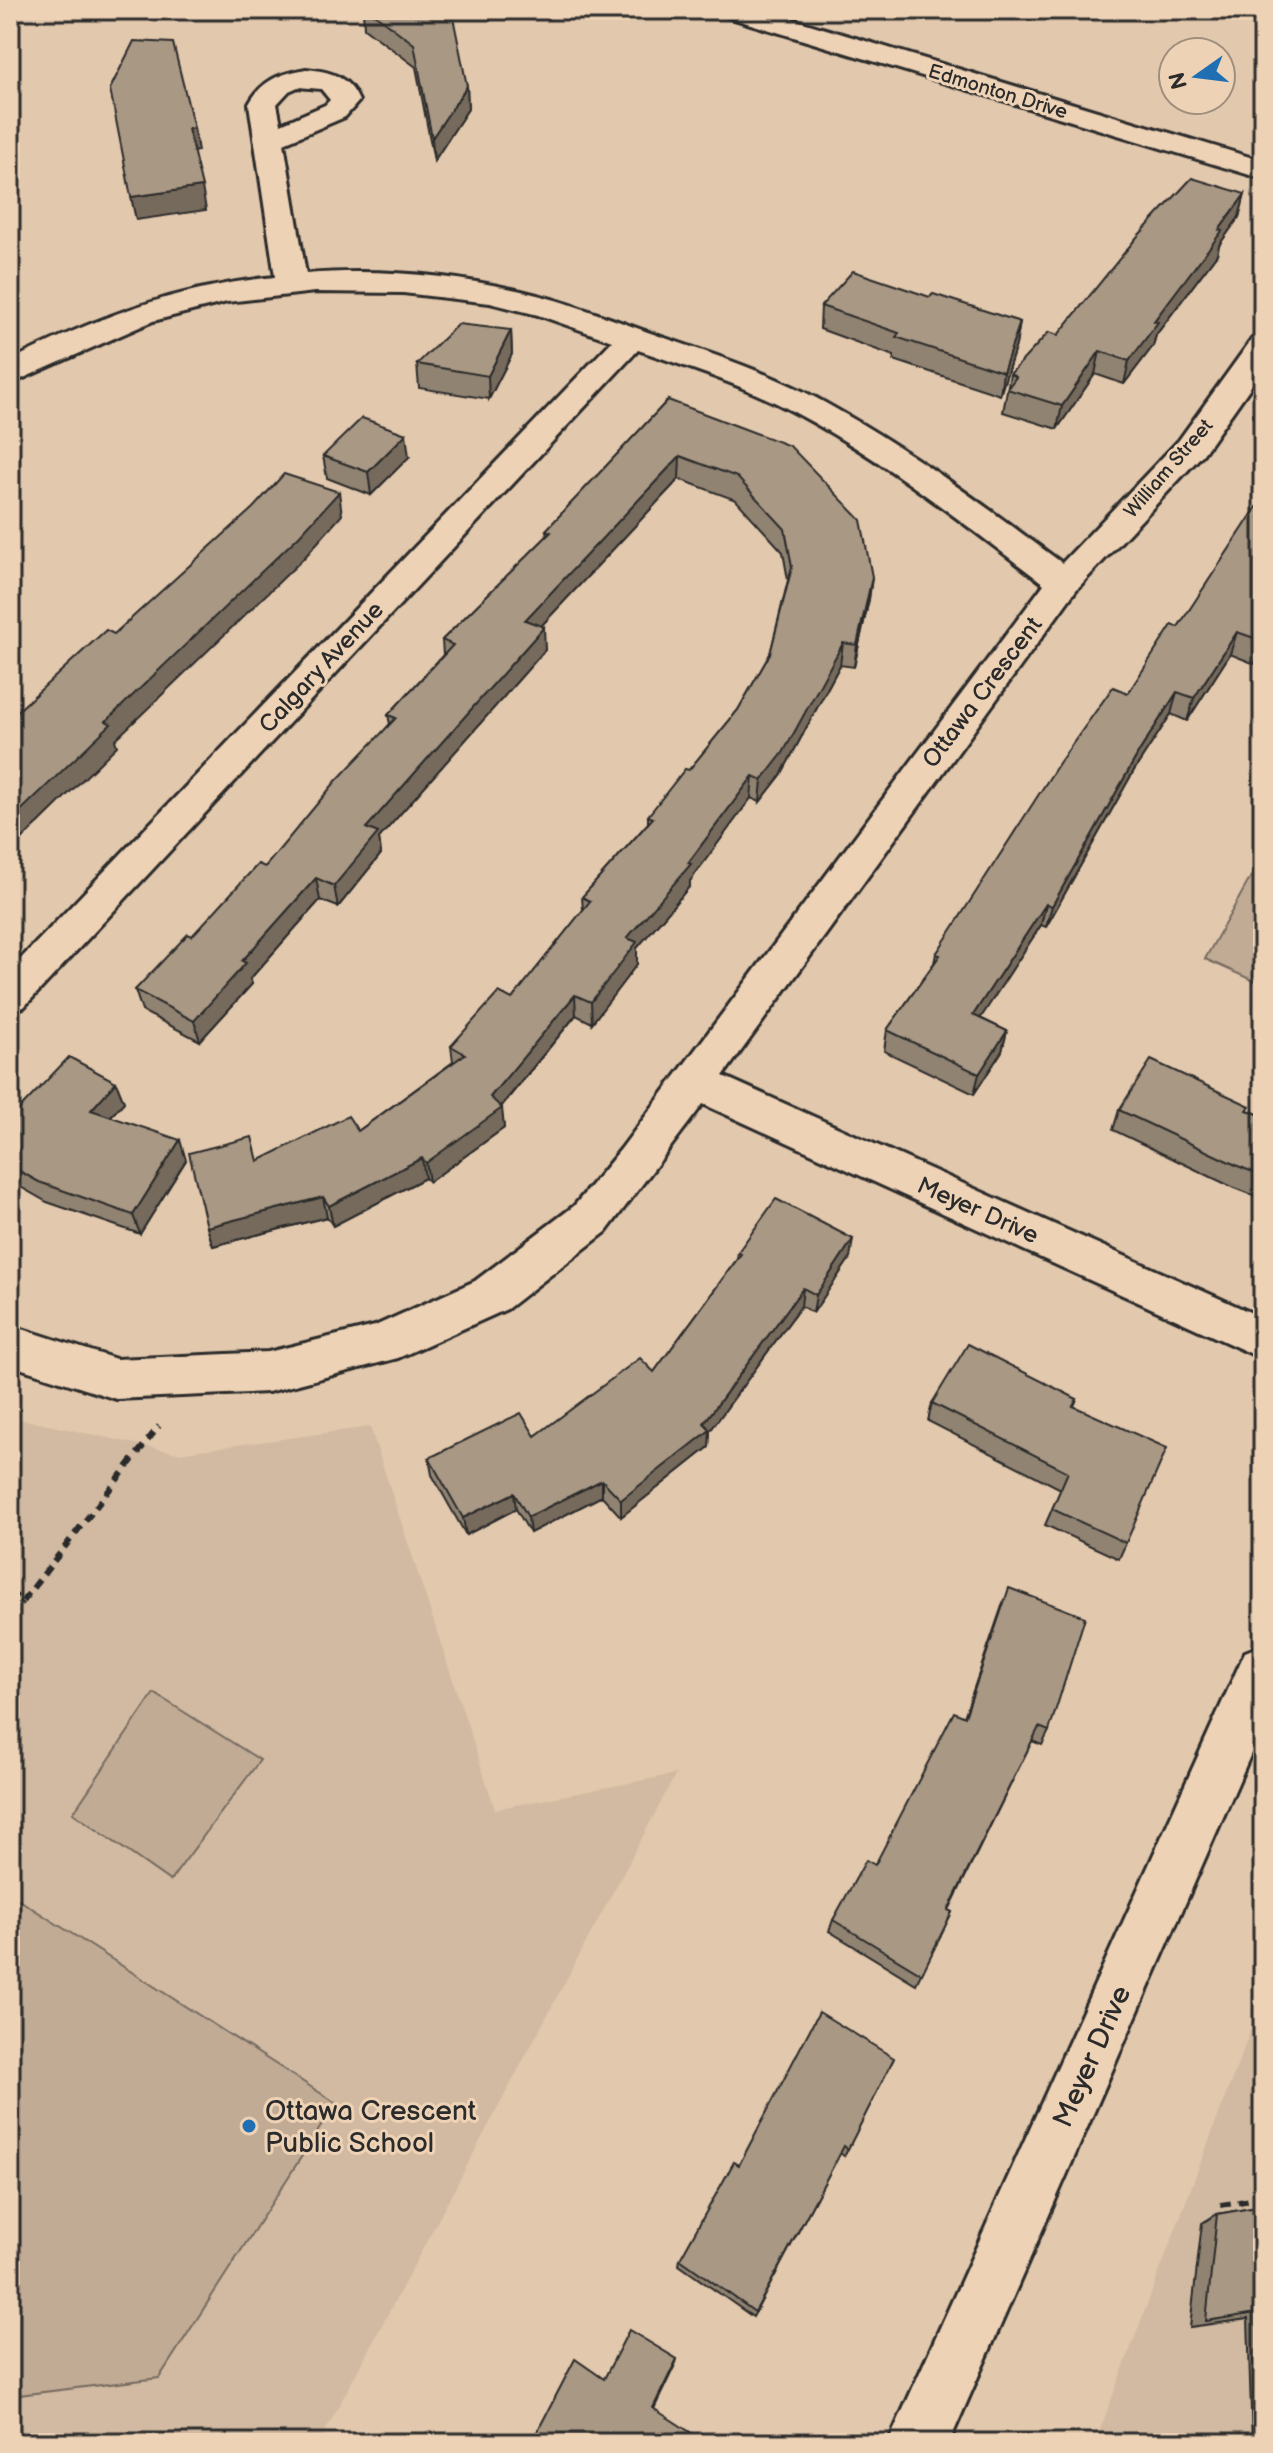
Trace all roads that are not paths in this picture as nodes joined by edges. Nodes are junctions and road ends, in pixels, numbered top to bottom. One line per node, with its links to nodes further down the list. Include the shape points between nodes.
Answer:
1 (734, 10): 3 (street, Edmonton Drive)
2 (269, 139): 4 (street)
3 (1263, 170)
4 (292, 284): 5 (street, via 360,281 491,295); 7 (street, via 145,313)
5 (633, 337): 8 (street, via 737,374 822,414 889,455); 9 (street, Calgary Avenue)
6 (1263, 346): 8 (street, William Street, via 1191,447)
7 (10, 374)
8 (1064, 582): 10 (street, Ottawa Crescent)
9 (10, 996)
10 (693, 1081): 11 (street, Meyer Drive); 12 (street, Ottawa Crescent, via 590,1219 491,1295 382,1344 268,1372 116,1379)
11 (1263, 1339)
12 (10, 1345)
13 (1263, 1669): 14 (street, Meyer Drive)
14 (918, 2443)

